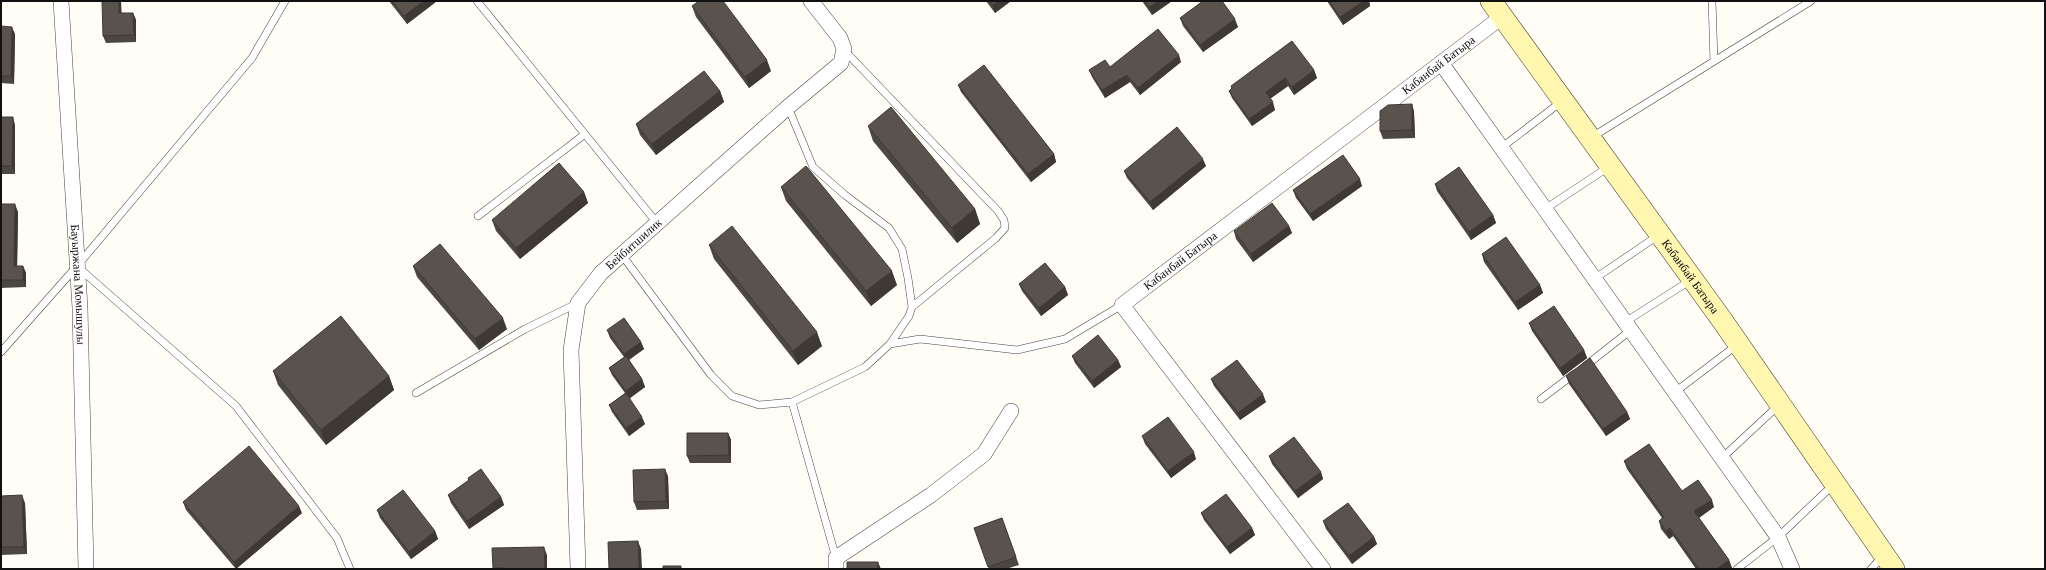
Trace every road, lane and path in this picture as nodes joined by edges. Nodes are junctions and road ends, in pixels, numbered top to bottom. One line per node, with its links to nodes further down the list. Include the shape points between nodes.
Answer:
1 (61, 1): 22 (street, Бауыржана Момышулы)
2 (285, 1): 22 (lane, via 252,58)
3 (477, 1): 13 (lane)
4 (811, 1): 8 (street, via 840,38)
5 (1712, 1): 9 (lane)
6 (1811, 1): 9 (lane)
7 (1497, 9): 10 (street, Кабанбай Батыра); 11 (main road, Кабанбай Батыра)
8 (844, 50): 12 (street, Бейбитшилик, via 840,63); 27 (lane, via 1004,220 1004,228 996,238)
9 (1714, 61): 14 (lane)
10 (1441, 64): 15 (street); 26 (street, Кабанбай Батыра)
11 (1564, 100): 14 (main road, Кабанбай Батыра); 15 (lane)
12 (788, 107): 19 (street, Бейбитшилик); 27 (lane, via 813,167 844,195 889,228 902,249)
13 (585, 134): 18 (lane); 19 (lane)
14 (1591, 138): 16 (main road, Кабанбай Батыра)
15 (1501, 148): 17 (street)
16 (1610, 166): 17 (lane); 20 (main road, Кабанбай Батыра)
17 (1545, 209): 23 (street)
18 (478, 216)
19 (657, 223): 21 (street, Бейбитшилик)
20 (1660, 234): 23 (lane); 24 (main road, Кабанбай Батыра)
21 (622, 255): 25 (street, Бейбитшилик, via 601,273); 35 (lane, via 711,375 732,396 759,405)
22 (78, 266): 31 (lane); 43 (street, Бауыржана Момышулы); 44 (lane, via 236,406 337,538)
23 (1594, 279): 28 (street)
24 (1692, 279): 28 (lane); 30 (main road, Кабанбай Батыра)
25 (578, 302): 33 (lane, via 525,329); 45 (street, via 571,350)
26 (1122, 305): 29 (lane, via 1065,339 1017,350 920,339); 46 (street)
27 (912, 307): 29 (lane, via 909,316)
28 (1628, 326): 32 (street); 34 (lane)
29 (890, 344): 35 (lane, via 865,367)
30 (1739, 344): 32 (lane); 36 (main road, Кабанбай Батыра)
31 (1, 352)
32 (1675, 392): 38 (street)
33 (416, 393)
34 (1541, 399)
35 (792, 402): 42 (lane)
36 (1780, 404): 38 (lane); 39 (main road, Кабанбай Батыра)
37 (1011, 411): 42 (street, via 984,454 931,496)
38 (1722, 458): 40 (street)
39 (1835, 484): 40 (lane); 41 (main road, Кабанбай Батыра)
40 (1778, 537): 47 (lane); 48 (street)
41 (1880, 558)
42 (836, 564)
43 (86, 569)
44 (350, 569)
45 (578, 569)
46 (1323, 569)
47 (1737, 569)
48 (1792, 569)

